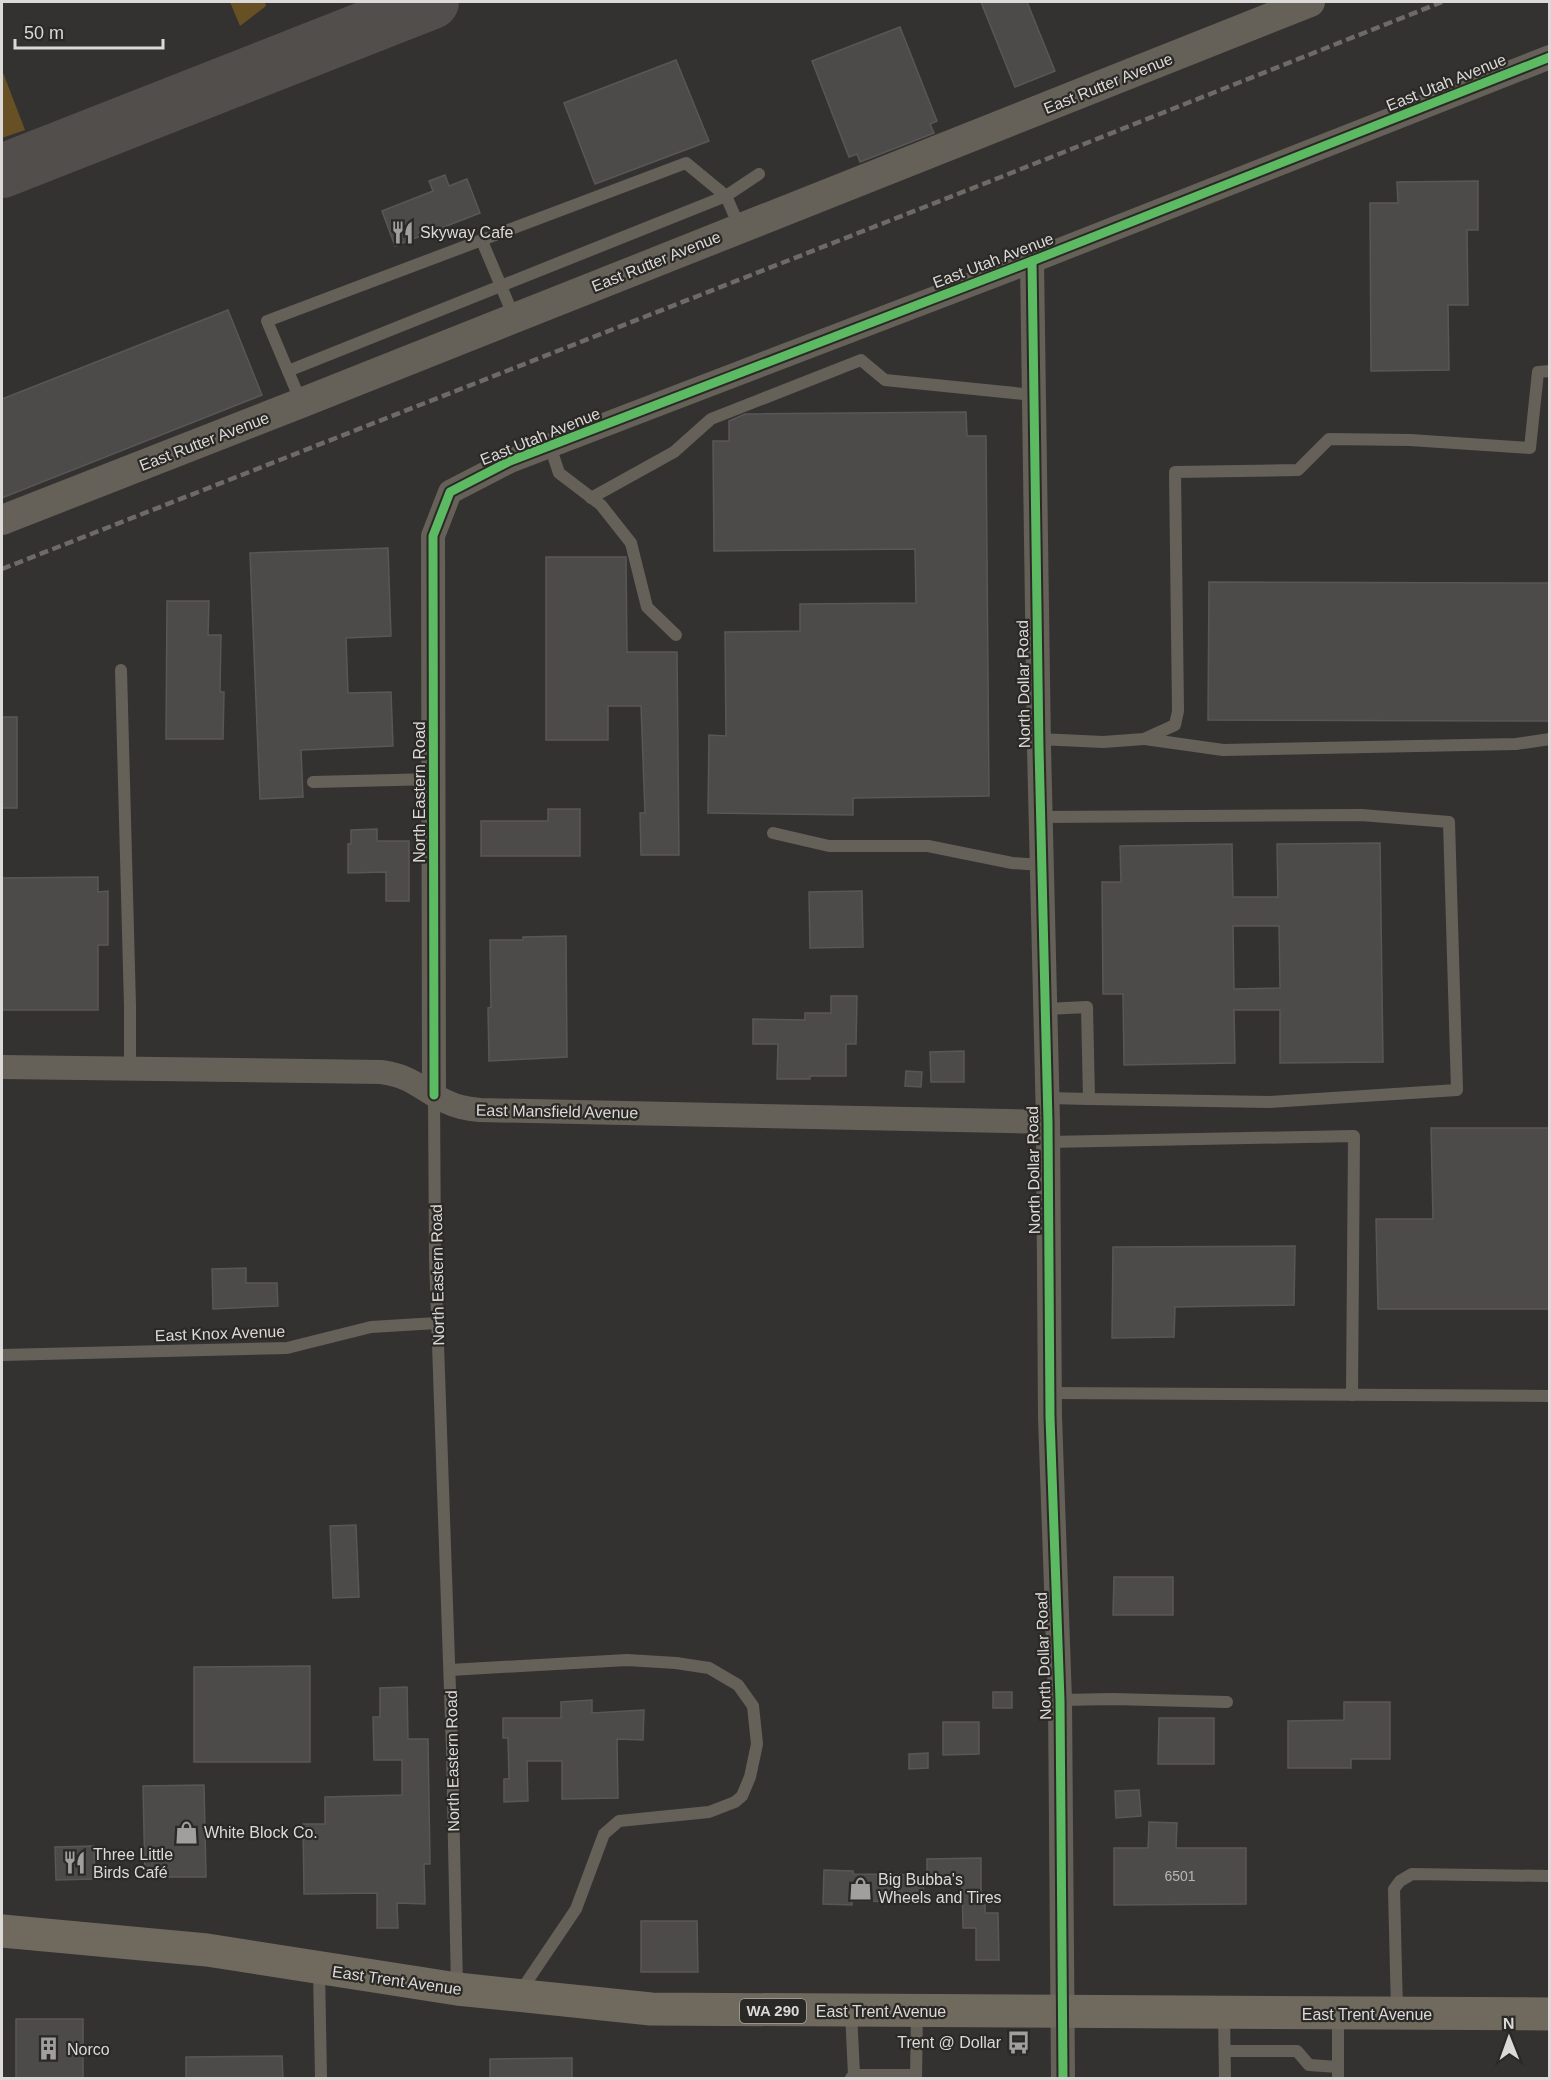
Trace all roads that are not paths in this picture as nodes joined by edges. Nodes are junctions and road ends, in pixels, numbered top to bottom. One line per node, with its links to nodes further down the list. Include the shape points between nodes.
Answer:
1 (1310, 2): 5 (street, East Rutter Avenue)
2 (1550, 57): 7 (street, East Utah Avenue)
3 (759, 174): 4 (lane)
4 (726, 196): 5 (lane); 6 (lane, via 686,163); 8 (lane)
5 (740, 228): 9 (street, East Rutter Avenue)
6 (482, 241): 8 (lane); 10 (lane, via 267,321)
7 (1032, 261): 12 (street, North Dollar Road); 14 (street, East Utah Avenue)
8 (501, 286): 9 (lane); 10 (lane)
9 (514, 317): 13 (street, East Rutter Avenue)
10 (288, 371): 13 (lane)
11 (1550, 371): 20 (lane, via 1538,372 1530,448 1329,439 1299,470 1175,472 1178,711 1175,724)
12 (1034, 395): 16 (lane, via 885,380 861,360 711,419 674,452); 22 (street, North Dollar Road)
13 (301, 403): 17 (street, East Rutter Avenue)
14 (550, 446): 15 (street, East Utah Avenue, via 510,461); 16 (lane, via 559,472)
15 (450, 492): 23 (street, North Eastern Road, via 433,536)
16 (591, 498): 18 (lane, via 631,543 647,607)
17 (2, 520)
18 (676, 635)
19 (121, 670): 30 (lane)
20 (1144, 739): 21 (lane, via 1223,750 1516,744); 22 (lane)
21 (1550, 739)
22 (1039, 740): 25 (street, North Dollar Road)
23 (435, 778): 24 (lane); 31 (street, North Eastern Road)
24 (313, 782)
25 (1041, 817): 27 (street, North Dollar Road); 33 (lane, via 1361,815 1449,822 1457,1090 1269,1102)
26 (773, 833): 27 (lane, via 829,846 928,846 1012,863)
27 (1042, 864): 28 (street, North Dollar Road)
28 (1046, 1009): 32 (street, North Dollar Road); 33 (lane, via 1087,1007)
29 (2, 1067): 30 (street, East Mansfield Avenue)
30 (130, 1068): 31 (street, East Mansfield Avenue, via 381,1072 408,1078)
31 (434, 1095): 34 (street, East Mansfield Avenue, via 455,1106 480,1110); 35 (lane, North Eastern Road)
32 (1048, 1098): 33 (lane); 34 (street, North Dollar Road)
33 (1089, 1099)
34 (1048, 1132): 37 (street, North Dollar Road); 38 (lane, via 1354,1136)
35 (437, 1323): 36 (lane, East Knox Avenue, via 371,1327 287,1348); 40 (lane, North Eastern Road)
36 (2, 1355)
37 (1050, 1393): 38 (lane); 41 (street, North Dollar Road)
38 (1352, 1395): 39 (lane)
39 (1550, 1396)
40 (450, 1670): 46 (lane, North Eastern Road); 47 (lane, via 627,1660 676,1663 709,1668 738,1684 753,1706 758,1744 742,1796 709,1812 619,1821 604,1834 576,1909)
41 (1060, 1700): 42 (lane); 50 (street, North Dollar Road)
42 (1227, 1702)
43 (1550, 1876): 53 (lane, via 1412,1874 1400,1881 1394,1889)
44 (2, 1931): 45 (main road, East Trent Avenue / WA 290, via 207,1950)
45 (319, 1968): 46 (main road, East Trent Avenue / WA 290); 59 (lane)
46 (457, 1989): 47 (main road, East Trent Avenue / WA 290)
47 (518, 1996): 48 (main road, East Trent Avenue / WA 290, via 651,2010)
48 (851, 2011): 49 (main road, East Trent Avenue / WA 290); 57 (lane)
49 (917, 2011): 50 (main road, East Trent Avenue / WA 290); 58 (lane)
50 (1062, 2013): 51 (main road, East Trent Avenue / WA 290); 60 (street, North Dollar Road)
51 (1224, 2013): 52 (main road, East Trent Avenue / WA 290); 55 (lane)
52 (1338, 2013): 53 (main road, East Trent Avenue / WA 290); 56 (lane)
53 (1397, 2014): 54 (main road, East Trent Avenue / WA 290)
54 (1550, 2014)
55 (1225, 2050): 56 (lane, via 1297,2051 1309,2065); 61 (lane)
56 (1338, 2073)
57 (853, 2077): 58 (lane)
58 (916, 2077)
59 (321, 2079)
60 (1063, 2079)
61 (1225, 2079)

